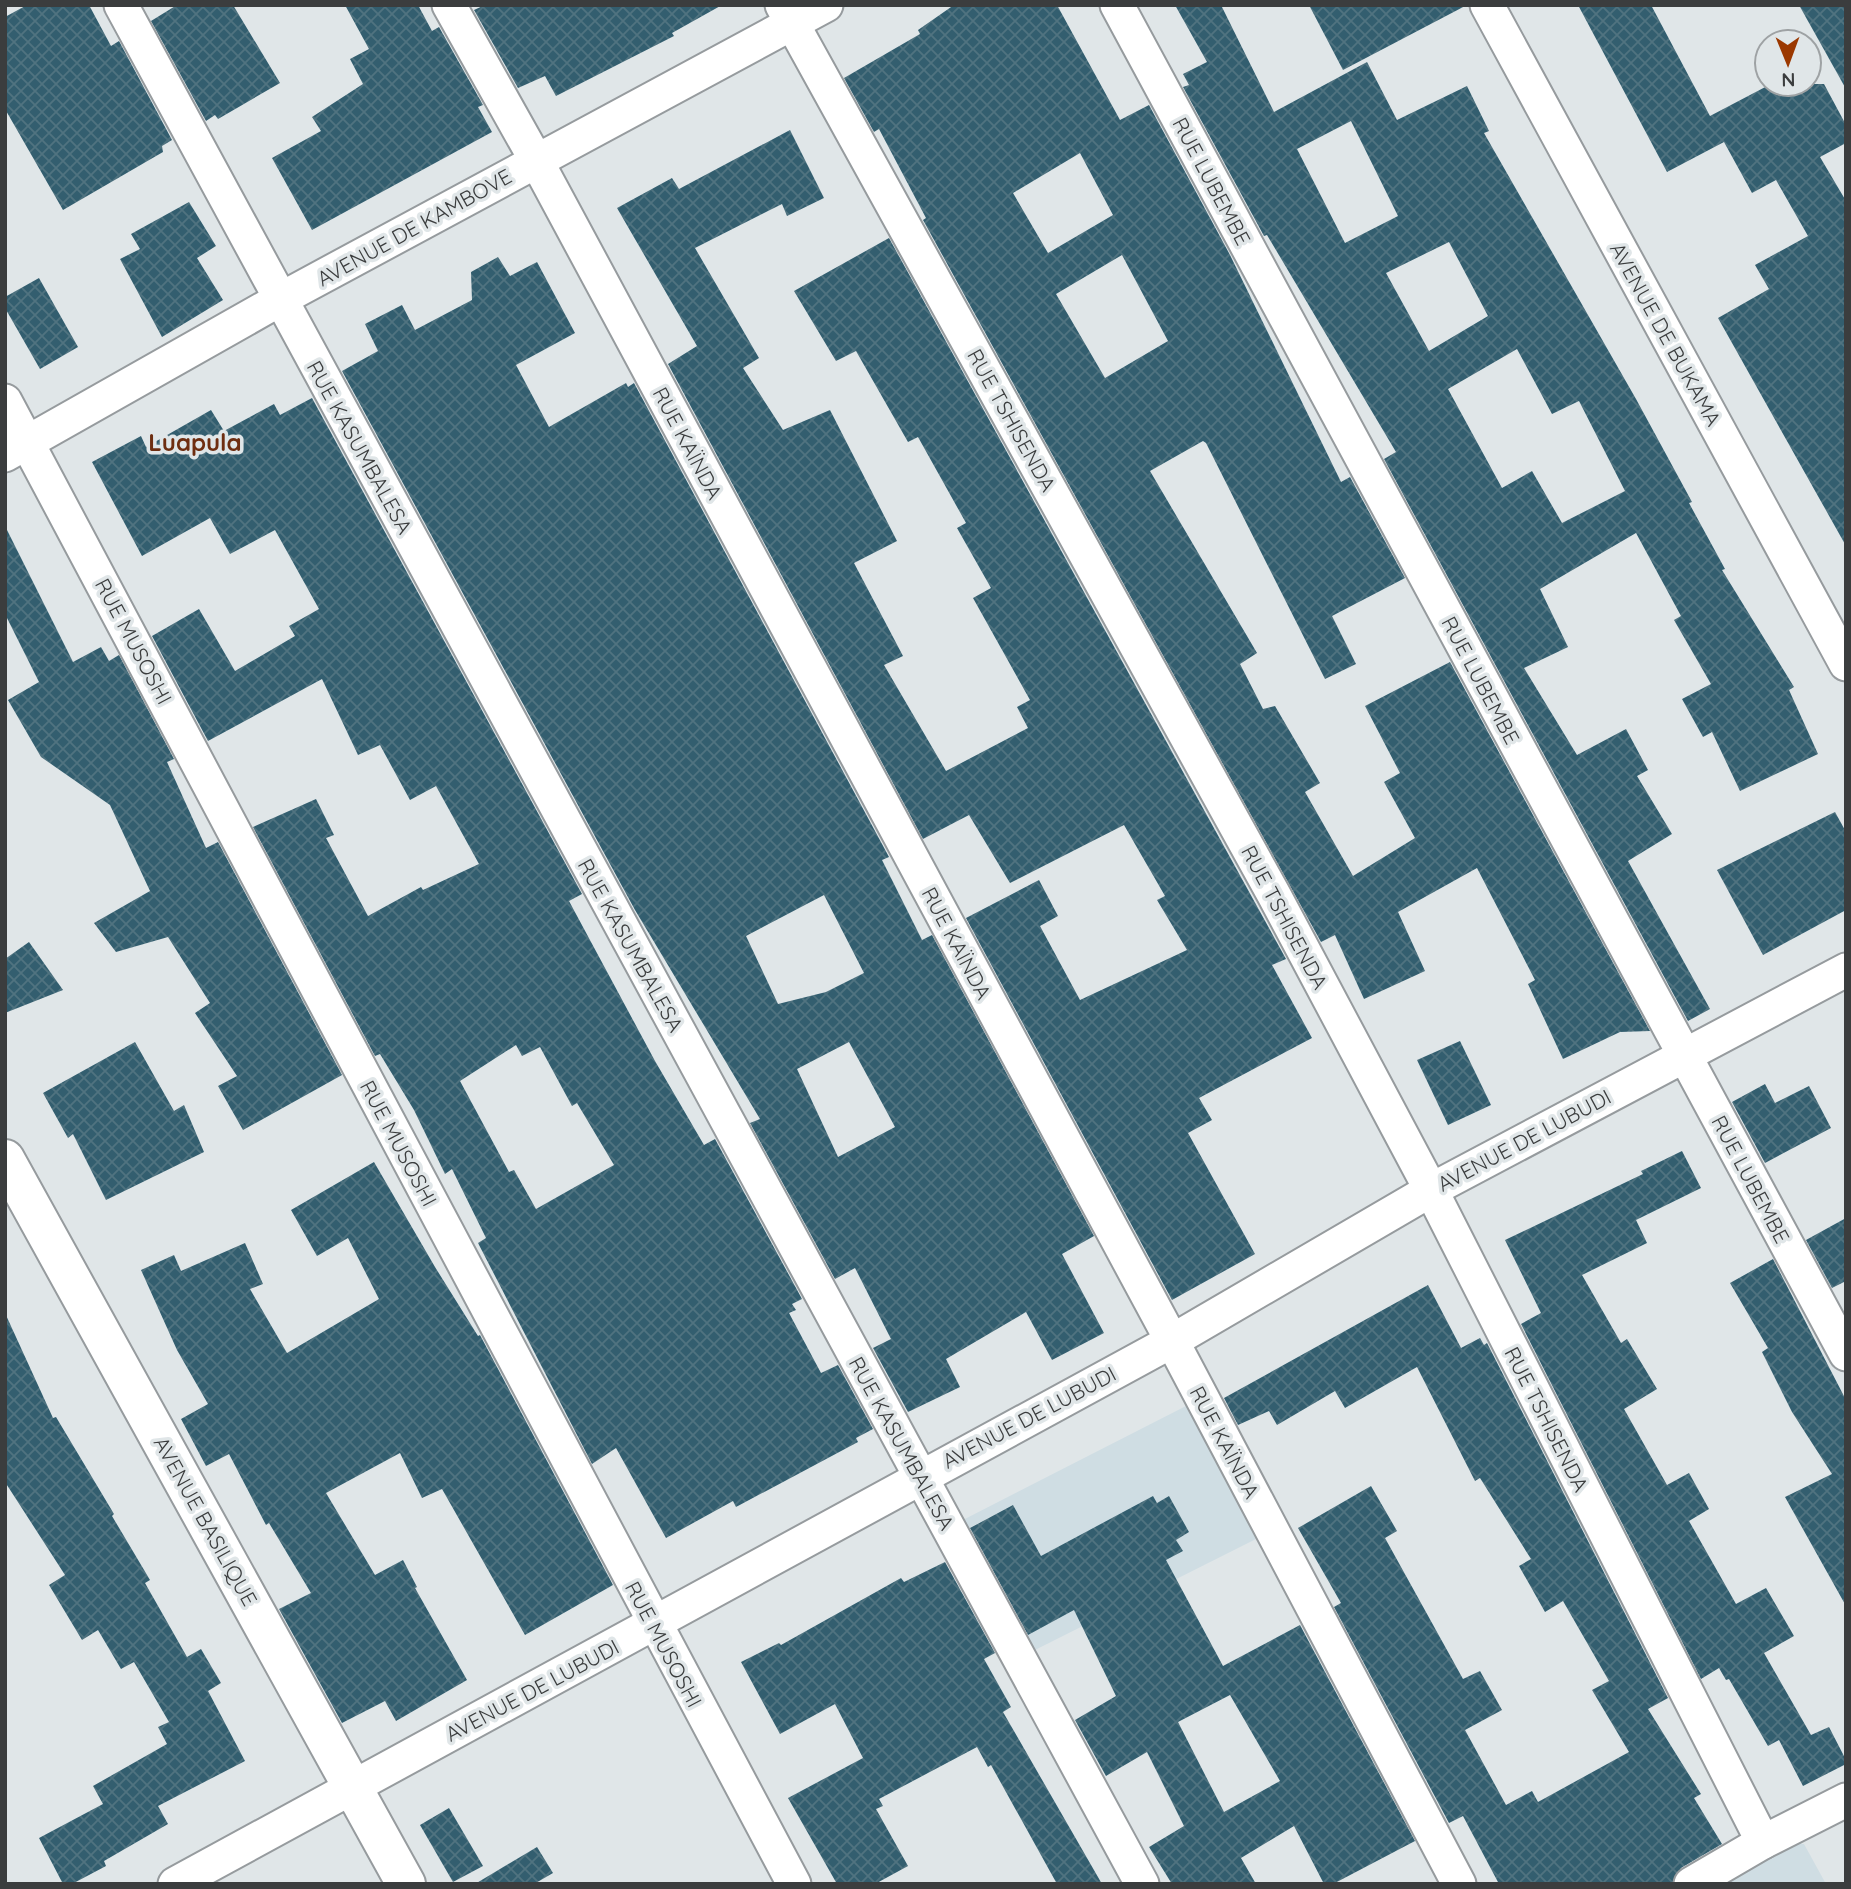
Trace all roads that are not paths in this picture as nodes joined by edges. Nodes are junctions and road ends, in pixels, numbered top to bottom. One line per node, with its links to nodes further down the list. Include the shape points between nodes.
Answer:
1 (121, 5): 8 (street, RUE KASUMBALESA)
2 (449, 5): 7 (street, RUE KAÏNDA)
3 (826, 5): 6 (street, AVENUE DE KAMBOVE)
4 (1117, 5): 13 (street, RUE LUBEMBE)
5 (1487, 5): 11 (street, AVENUE DE BUKAMA)
6 (787, 15): 7 (street, AVENUE DE KAMBOVE); 15 (street, RUE TSHISENDA, via 1274,895)
7 (536, 160): 8 (street, AVENUE DE KAMBOVE); 16 (street, RUE KAÏNDA)
8 (279, 300): 10 (street, AVENUE DE KAMBOVE); 18 (street, RUE KASUMBALESA)
9 (5, 401): 10 (street, RUE MUSOSHI)
10 (17, 449): 19 (street, RUE MUSOSHI)
11 (1846, 664)
12 (1846, 970): 13 (street, AVENUE DE LUBUDI)
13 (1683, 1054): 15 (street, AVENUE DE LUBUDI); 17 (street, RUE LUBEMBE)
14 (5, 1159): 20 (street, AVENUE BASILIQUE)
15 (1431, 1190): 16 (street, AVENUE DE LUBUDI); 22 (street, RUE TSHISENDA)
16 (1172, 1341): 18 (street, AVENUE DE LUBUDI); 27 (street, RUE KAÏNDA)
17 (1846, 1354)
18 (920, 1475): 19 (street, AVENUE DE LUBUDI); 26 (street, RUE KASUMBALESA)
19 (654, 1625): 20 (street, AVENUE DE LUBUDI); 25 (street, RUE MUSOSHI)
20 (354, 1787): 23 (street, AVENUE DE LUBUDI); 24 (street, AVENUE BASILIQUE)
21 (1846, 1800): 22 (street)
22 (1763, 1842): 28 (street)
23 (175, 1884)
24 (406, 1884)
25 (794, 1884)
26 (1142, 1884)
27 (1459, 1884)
28 (1691, 1884)

